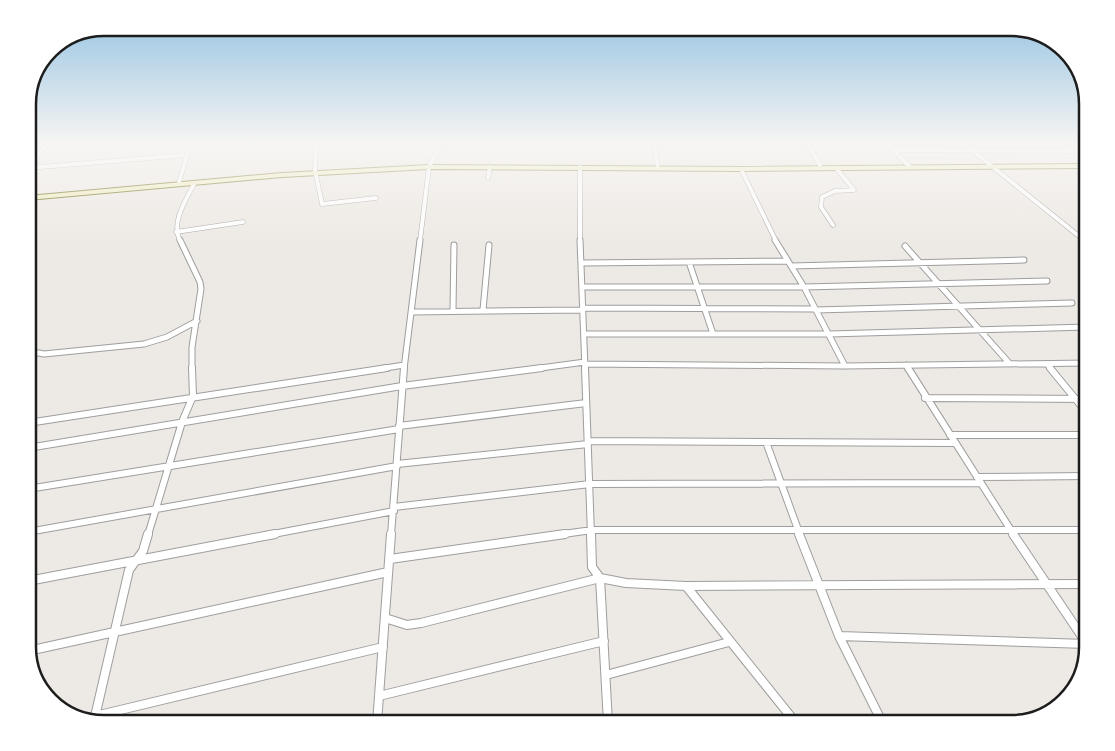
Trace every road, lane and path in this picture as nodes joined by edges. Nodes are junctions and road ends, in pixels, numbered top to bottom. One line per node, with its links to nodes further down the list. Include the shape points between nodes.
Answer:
1 (180, 178): 10 (street)
2 (228, 178): 10 (main road)
3 (249, 178): 11 (main road)
4 (316, 178): 14 (street, via 322,204)
5 (428, 178): 40 (street)
6 (580, 178): 25 (street)
7 (747, 178): 23 (street, via 773,237)
8 (844, 178): 16 (street, via 854,190 822,197 821,207)
9 (1007, 178): 18 (street)
10 (179, 182): 12 (main road)
11 (194, 184): 13 (main road); 17 (street, via 180,212)
12 (36, 196)
13 (36, 196)
14 (376, 198)
15 (243, 222): 17 (street)
16 (832, 225)
17 (176, 232): 41 (street, via 200,282)
18 (1079, 236)
19 (454, 245): 37 (street)
20 (489, 245): 38 (street)
21 (905, 246): 26 (street)
22 (1024, 260): 26 (street)
23 (788, 261): 24 (street); 27 (street)
24 (689, 262): 25 (street); 32 (street)
25 (581, 263): 30 (street)
26 (920, 263): 27 (street); 29 (street)
27 (791, 266): 31 (street)
28 (1046, 281): 29 (street)
29 (936, 284): 31 (street); 34 (street)
30 (582, 287): 32 (street); 35 (street)
31 (804, 287): 32 (street); 39 (street)
32 (698, 288): 36 (street)
33 (1072, 303): 34 (street)
34 (956, 306): 39 (street); 43 (street)
35 (583, 309): 36 (street); 38 (street); 44 (street)
36 (706, 309): 39 (street); 45 (street)
37 (453, 310): 38 (street); 40 (street)
38 (483, 310)
39 (816, 310): 46 (street)
40 (411, 312): 52 (street)
41 (197, 321): 47 (street, via 167,337 144,344); 56 (street, via 192,348)
42 (1079, 327): 43 (street)
43 (979, 331): 46 (street); 50 (street)
44 (584, 334): 45 (street); 48 (street)
45 (713, 334): 46 (street)
46 (829, 334): 54 (street)
47 (36, 352)
48 (585, 363): 54 (street); 55 (street); 60 (street)
49 (1079, 363): 51 (street)
50 (1010, 364): 51 (street); 53 (street)
51 (1047, 364): 58 (street)
52 (404, 365): 55 (street); 56 (street)
53 (906, 365): 54 (street); 57 (street)
54 (845, 366)
55 (402, 386): 63 (street); 64 (street)
56 (193, 396): 62 (street); 63 (street)
57 (925, 398): 58 (street); 66 (street)
58 (1074, 400): 59 (street); 61 (street)
59 (1079, 400)
60 (586, 404): 64 (street); 69 (street)
61 (1079, 405)
62 (36, 422)
63 (182, 422): 70 (street); 72 (street)
64 (399, 427): 71 (street); 72 (street)
65 (1079, 435): 66 (street)
66 (950, 436): 68 (street)
67 (766, 442): 68 (street); 69 (street); 75 (street)
68 (954, 442): 74 (street)
69 (588, 443): 71 (street); 76 (street)
70 (36, 447)
71 (397, 465): 78 (street); 79 (street)
72 (170, 466): 77 (street); 78 (street)
73 (1079, 476): 74 (street)
74 (979, 480): 75 (street); 84 (street)
75 (779, 482): 76 (street); 80 (street)
76 (590, 484): 79 (street); 81 (street)
77 (36, 488)
78 (156, 509): 83 (street); 86 (street, via 143,551)
79 (394, 509): 85 (street); 86 (street)
80 (799, 529): 81 (street); 84 (street); 91 (street)
81 (592, 530): 85 (street); 88 (street, via 592,567)
82 (1079, 530): 84 (street)
83 (36, 531)
84 (1014, 532): 92 (street)
85 (390, 559): 87 (street)
86 (136, 560): 89 (street); 96 (street, via 129,570)
87 (388, 572): 94 (street); 96 (street)
88 (600, 578): 93 (street, via 626,583); 94 (street, via 421,623 407,624); 98 (street)
89 (36, 579)
90 (1079, 584): 92 (street)
91 (818, 585): 92 (street); 93 (street); 97 (street)
92 (1048, 585): 95 (street)
93 (686, 586): 99 (street)
94 (385, 618): 101 (street)
95 (1079, 631)
96 (114, 632): 102 (street); 105 (street)
97 (839, 636): 100 (street); 110 (street)
98 (604, 640): 103 (street); 104 (street)
99 (729, 642): 103 (street); 109 (street)
100 (1079, 644)
101 (383, 647): 104 (street); 106 (street)
102 (36, 649)
103 (606, 675): 108 (street)
104 (379, 696): 107 (street)
105 (93, 714)
106 (104, 715)
107 (378, 715)
108 (608, 715)
109 (789, 715)
110 (878, 715)

